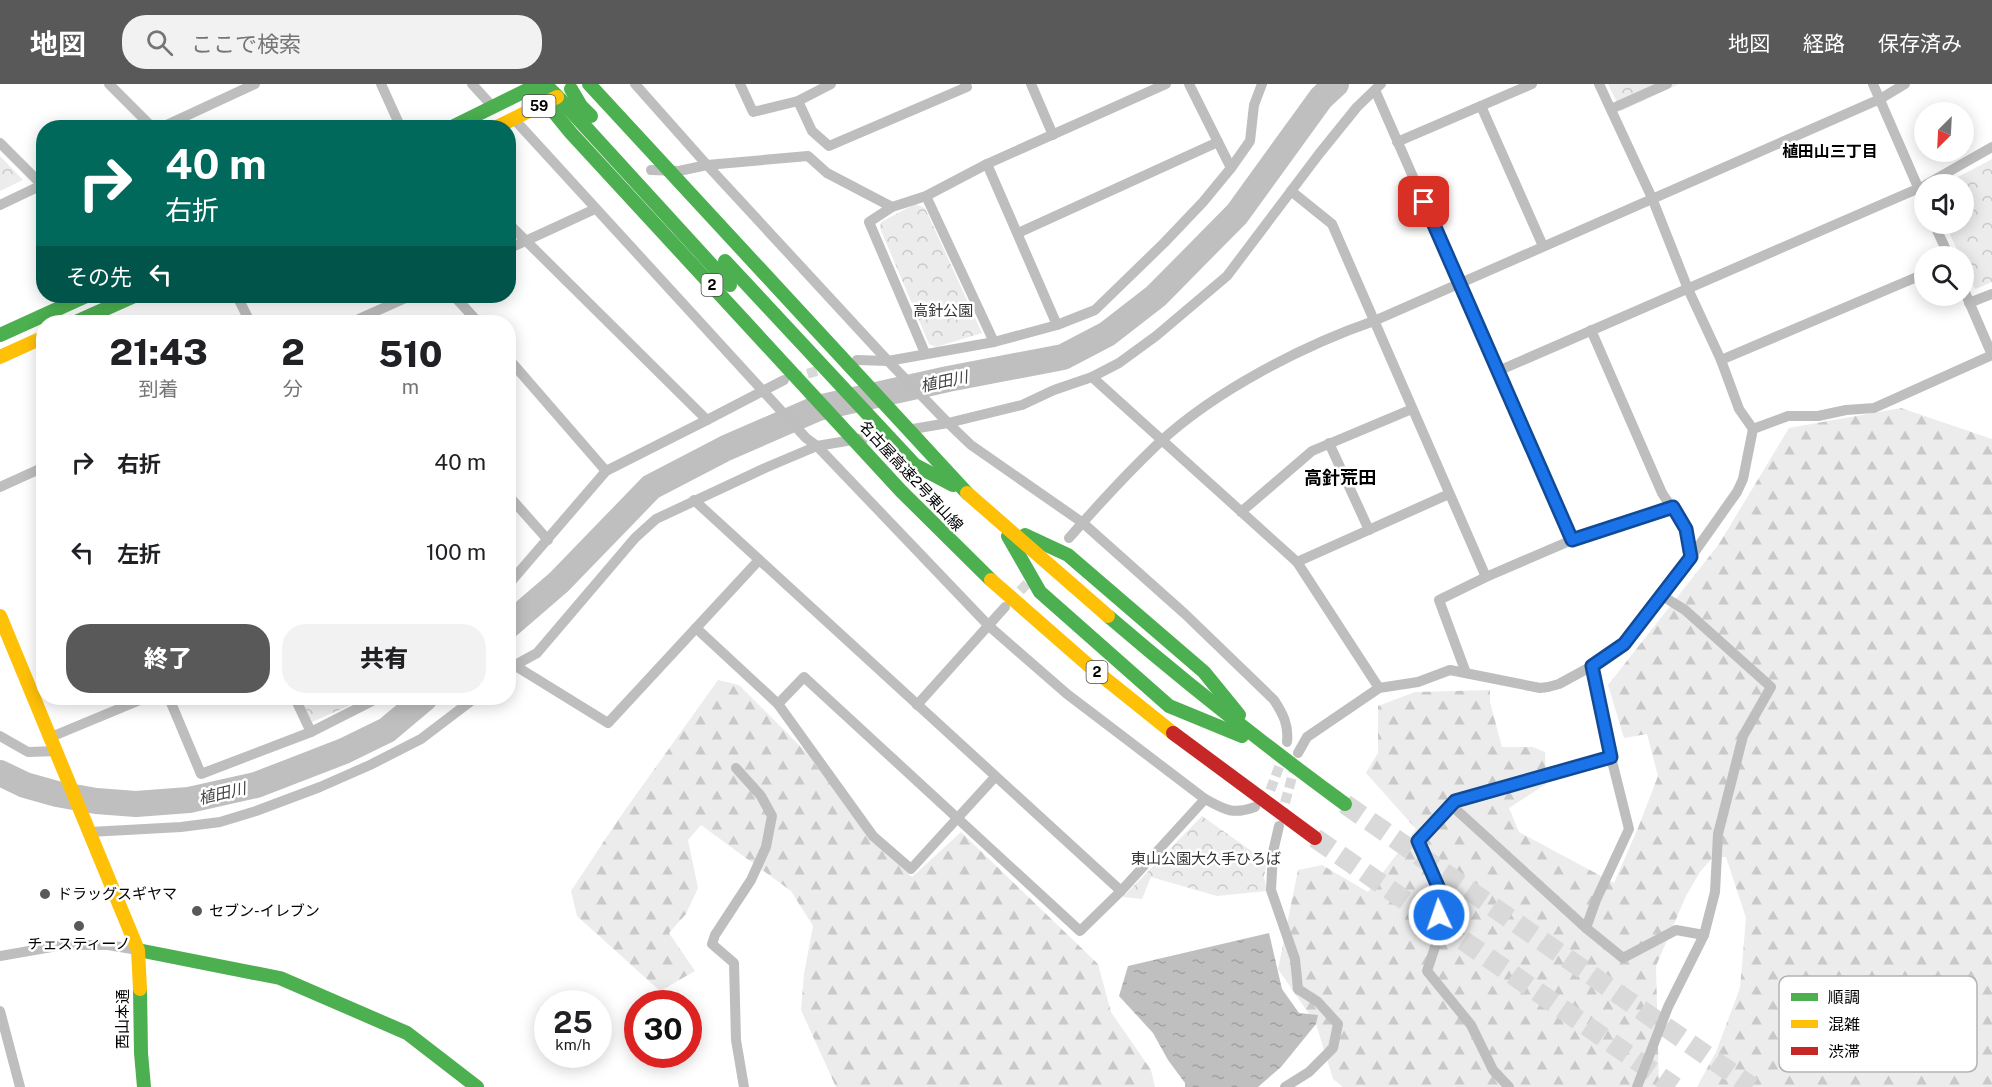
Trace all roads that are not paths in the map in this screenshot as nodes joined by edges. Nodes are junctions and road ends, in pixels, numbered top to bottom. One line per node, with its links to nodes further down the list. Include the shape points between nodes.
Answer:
1 (110, 84): 31 (street)
2 (255, 84): 32 (street)
3 (381, 84): 33 (street)
4 (472, 84): 28 (street)
5 (531, 84): 103 (main road, 名古屋高速2号東山線 / 2, via 572,133)
6 (539, 84): 28 (main road, 59)
7 (545, 84): 24 (main road)
8 (589, 84): 105 (main road, 名古屋高速2号東山線)
9 (635, 84): 43 (street)
10 (740, 84): 26 (street, via 753,112)
11 (831, 84): 26 (street)
12 (965, 84): 26 (street, via 966,87 829,146 812,131)
13 (1031, 84): 37 (street)
14 (1166, 84): 37 (street)
15 (1189, 84): 39 (street)
16 (1262, 84): 44 (street, via 1254,105 1250,141)
17 (1532, 84): 27 (street)
18 (1599, 84): 29 (street)
19 (1667, 84): 29 (street)
20 (1873, 84): 25 (street)
21 (1905, 84): 25 (street)
22 (573, 86): 24 (main road, 59); 36 (main road)
23 (1378, 87): 40 (street); 51 (street, via 1357,107)
24 (558, 97): 30 (main road, 59); 36 (main road)
25 (1880, 99): 46 (street); 53 (street)
26 (798, 101)
27 (1481, 106): 40 (street); 61 (street)
28 (494, 107): 34 (main road, 59)
29 (1611, 109): 53 (street)
30 (513, 119)
31 (145, 120)
32 (177, 120)
33 (397, 120)
34 (467, 120)
35 (516, 122): 56 (street)
36 (596, 131): 103 (main road); 105 (main road, via 915,465)
37 (1053, 135): 42 (street)
38 (0, 142): 48 (street)
39 (1218, 142): 44 (street); 58 (street)
40 (1397, 142): 63 (street)
41 (1992, 147): 47 (street)
42 (987, 164): 52 (street); 58 (street)
43 (707, 165): 45 (street, via 679,171); 55 (street, via 808,156 826,173); 88 (street)
44 (1231, 168): 78 (street, via 1164,243 1095,310)
45 (651, 170)
46 (1917, 174)
47 (1944, 174)
48 (36, 177)
49 (36, 187): 54 (street)
50 (1914, 190): 64 (street)
51 (1292, 191): 77 (street, via 1332,224); 91 (street, via 1227,276 1156,336)
52 (926, 196): 55 (street); 82 (street)
53 (1652, 198): 61 (street); 64 (street)
54 (0, 204)
55 (892, 207): 84 (street, via 869,222)
56 (595, 209): 59 (street); 93 (street)
57 (516, 231): 59 (street)
58 (1018, 233): 78 (street)
59 (527, 241): 60 (street); 95 (street)
60 (516, 246)
61 (1543, 246): 63 (street)
62 (1914, 278): 87 (street)
63 (1459, 283): 77 (street); 90 (street)
64 (1688, 289): 79 (street); 87 (street)
65 (1992, 294): 66 (street)
66 (1974, 301)
67 (71, 303): 72 (main road)
68 (118, 303): 73 (main road)
69 (395, 303): 74 (street)
70 (460, 303): 75 (street)
71 (1970, 306): 83 (street)
72 (44, 315)
73 (92, 315)
74 (370, 315)
75 (472, 315)
76 (36, 319): 80 (main road)
77 (1374, 321): 94 (street); 98 (street, via 1342,332 1254,376)
78 (1057, 325): 82 (street)
79 (1591, 330): 90 (street); 109 (street, via 1662,493)
80 (0, 335)
81 (36, 341): 85 (main road)
82 (994, 342): 84 (street)
83 (1991, 351): 97 (street, via 1874,408 1788,416)
84 (925, 353): 88 (street)
85 (0, 357)
86 (857, 360): 88 (street)
87 (1721, 360): 97 (street, via 1739,409)
88 (888, 362): 96 (street)
89 (516, 367): 102 (street)
90 (1497, 371): 116 (street)
91 (1092, 377): 96 (street, via 1022,405); 98 (street)
92 (784, 381): 93 (street)
93 (764, 391): 95 (street); 100 (street)
94 (1412, 408): 99 (street); 106 (street)
95 (706, 420): 102 (street)
96 (948, 423): 100 (street); 112 (street, via 971,445)
97 (1753, 429): 117 (street, via 1737,492)
98 (1162, 441): 110 (street); 112 (street)
99 (1329, 443): 110 (street, via 1312,451); 113 (street)
100 (817, 446): 107 (street); 125 (street)
101 (36, 471): 104 (street)
102 (606, 471): 115 (street)
103 (900, 480): 123 (main road, 名古屋高速2号東山線 / 2)
104 (0, 487)
105 (968, 494): 111 (main road, 名古屋高速2号東山線)
106 (1449, 494): 113 (street); 121 (street)
107 (694, 500): 118 (street); 127 (street, via 647,525 537,653)
108 (516, 504): 115 (street)
109 (1673, 507): 116 (street); 117 (street, via 1686,529)
110 (1241, 512): 119 (street)
111 (1001, 523): 145 (main road); 145 (main road, via 1068,555 1204,672); 145 (main road, via 1046,586 1176,699)
112 (1083, 523): 114 (street); 144 (street, via 1274,700 1284,715 1288,740)
113 (1369, 530): 119 (street)
114 (1069, 538)
115 (548, 540): 120 (street)
116 (1572, 540): 121 (street)
117 (1691, 557): 122 (street)
118 (759, 560): 126 (street); 140 (street)
119 (1297, 562): 131 (street)
120 (516, 576)
121 (1486, 577): 130 (street, via 1439,600)
122 (1660, 595): 128 (street, via 1624,644); 161 (street, via 1684,610 1770,687 1743,736 1718,834 1715,892)
123 (1007, 601): 125 (street); 158 (main road, 名古屋高速2号東山線 / 2, via 1233,781)
124 (0, 616): 132 (main road)
125 (988, 626): 140 (street); 151 (street, via 1067,694)
126 (696, 628): 129 (street, via 608,723); 133 (street)
127 (516, 664)
128 (1592, 666): 130 (street, via 1559,684 1540,688); 148 (street)
129 (516, 670)
130 (1466, 673): 131 (street, via 1450,670 1418,682)
131 (1379, 688): 144 (street)
132 (36, 701)
133 (778, 704): 155 (street, via 804,676); 155 (street, via 873,836 911,869)
134 (38, 705): 143 (main road)
135 (128, 705): 143 (street)
136 (172, 705): 141 (street, via 201,774)
137 (298, 705): 141 (street)
138 (364, 705): 141 (street)
139 (466, 705): 157 (street, via 421,739 340,778 256,811 220,822 181,827)
140 (917, 705): 150 (street)
141 (311, 732)
142 (0, 736): 146 (street, via 28,752)
143 (51, 737): 146 (main road)
144 (1307, 737): 147 (street)
145 (1265, 746): 152 (main road)
146 (57, 751): 157 (main road, 西山本通)
147 (1298, 753)
148 (1611, 757): 153 (street); 160 (street, via 1629,829)
149 (736, 768): 168 (street, via 772,816 766,847 751,880 712,944 734,963 736,1040)
150 (995, 777): 155 (street); 159 (street)
151 (1205, 799): 154 (street, via 1227,811 1242,812); 159 (street)
152 (1345, 804)
153 (1451, 805): 160 (street); 170 (street, via 1418,841 1440,891 1438,938 1427,971 1471,1025 1493,1070)
154 (1256, 807)
155 (957, 818): 159 (street, via 1080,930)
156 (1279, 826): 169 (street, via 1271,890 1295,959 1298,989 1318,1002 1338,1024 1333,1048 1309,1072)
157 (89, 830): 162 (main road, 西山本通)
158 (1315, 838)
159 (1121, 891)
160 (1586, 928): 161 (street, via 1623,958 1676,930)
161 (1704, 935): 171 (street, via 1668,1006)
162 (138, 950): 163 (street, via 63,945); 166 (main road, 西山本通); 167 (main road, via 279,978 407,1033)
163 (0, 956)
164 (0, 1011): 165 (street)
165 (20, 1087)
166 (144, 1087)
167 (477, 1087)
168 (744, 1087)
169 (1285, 1087)
170 (1509, 1087)
171 (1637, 1087)

